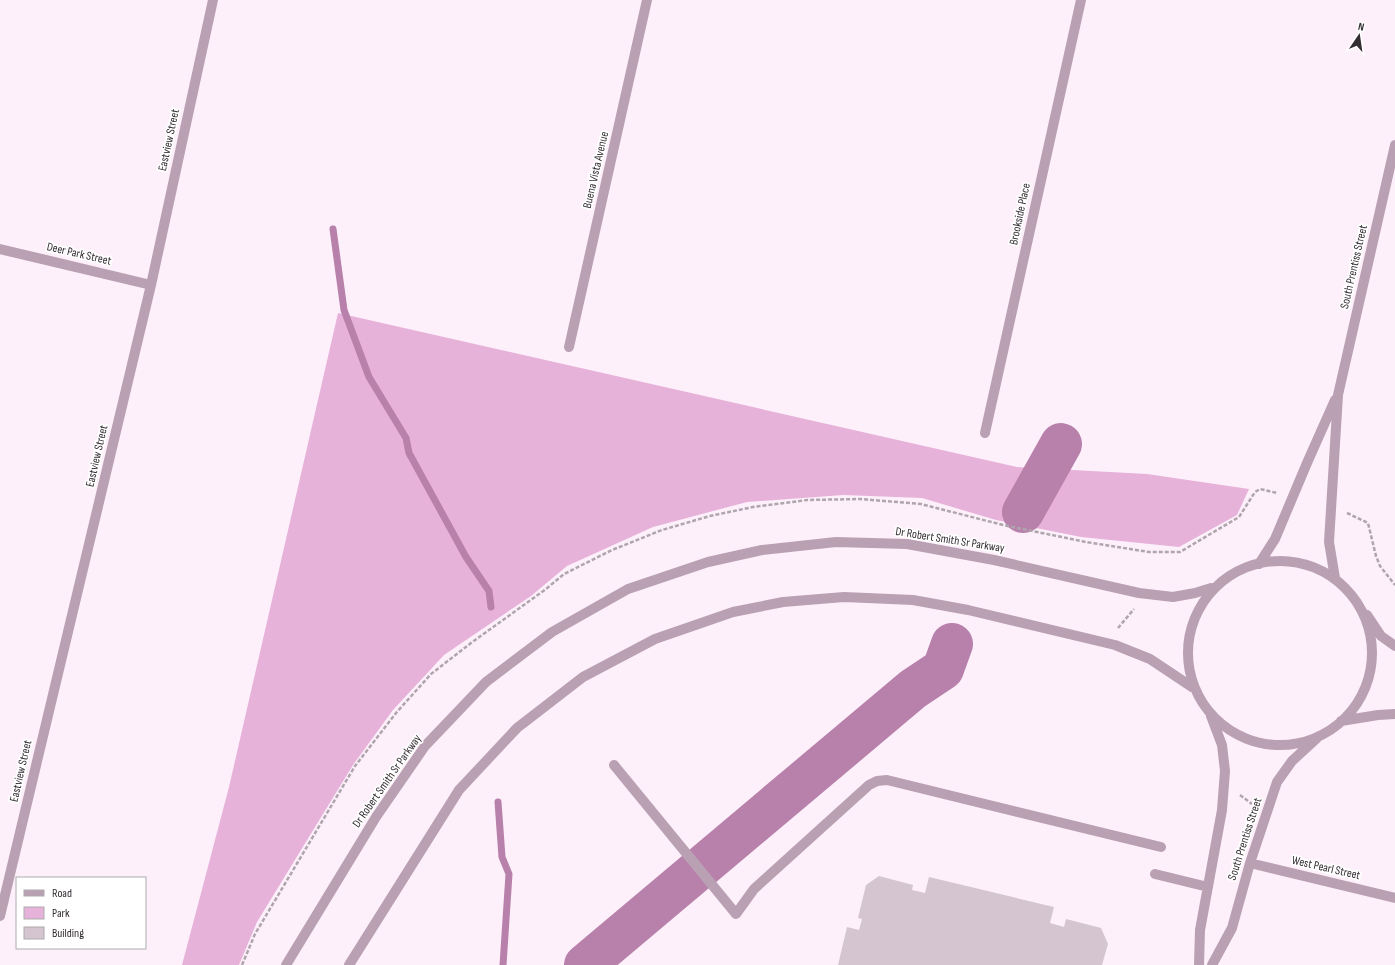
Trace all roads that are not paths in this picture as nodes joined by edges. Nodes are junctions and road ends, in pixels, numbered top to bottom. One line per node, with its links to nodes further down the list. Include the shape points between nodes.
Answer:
1 (213, 0): 6 (street, Eastview Street)
2 (647, 0): 7 (street, Buena Vista Avenue)
3 (1081, 0): 9 (street, Brookside Place)
4 (1395, 145): 8 (street, South Prentiss Street)
5 (0, 249): 6 (street, Deer Park Street)
6 (152, 285): 26 (street, Eastview Street)
7 (569, 346)
8 (1338, 395): 10 (street, South Prentiss Street, via 1275,539); 11 (street, South Prentiss Street, via 1330,542)
9 (985, 433)
10 (1259, 564): 11 (street, via 1291,563 1312,568); 12 (street, via 1231,572)
11 (1335, 578): 13 (street, via 1350,590)
12 (1211, 588): 15 (street, via 1191,629 1188,646); 27 (street, Dr Robert Smith Sr Parkway, via 1173,597 1139,594 994,560 907,544 836,542 762,550 716,560 628,589 552,632 486,682 426,746 376,817)
13 (1362, 609): 14 (street, via 1382,636); 18 (street, via 1372,651 1369,675 1358,702)
14 (1395, 646)
15 (1192, 687): 16 (street); 28 (street, via 1150,659 1115,645 968,610 913,600 844,597 783,602 734,612 654,639 583,677 517,728 459,790)
16 (1210, 714): 19 (street, via 1228,729 1251,740 1280,745); 24 (street, South Prentiss Street, via 1222,745 1225,771 1222,810)
17 (1395, 714): 18 (street)
18 (1341, 721): 19 (street)
19 (1322, 734): 22 (street, South Prentiss Street, via 1292,761 1277,782)
20 (614, 765): 21 (street, via 736,914 754,890 869,784 877,781 887,780)
21 (1161, 847)
22 (1250, 864): 25 (street, West Pearl Street); 30 (street, South Prentiss Street, via 1232,928)
23 (1155, 874): 24 (street)
24 (1208, 888): 29 (street, South Prentiss Street, via 1200,930)
25 (1395, 898)
26 (0, 916)
27 (286, 965)
28 (349, 965)
29 (1199, 965)
30 (1212, 965)

